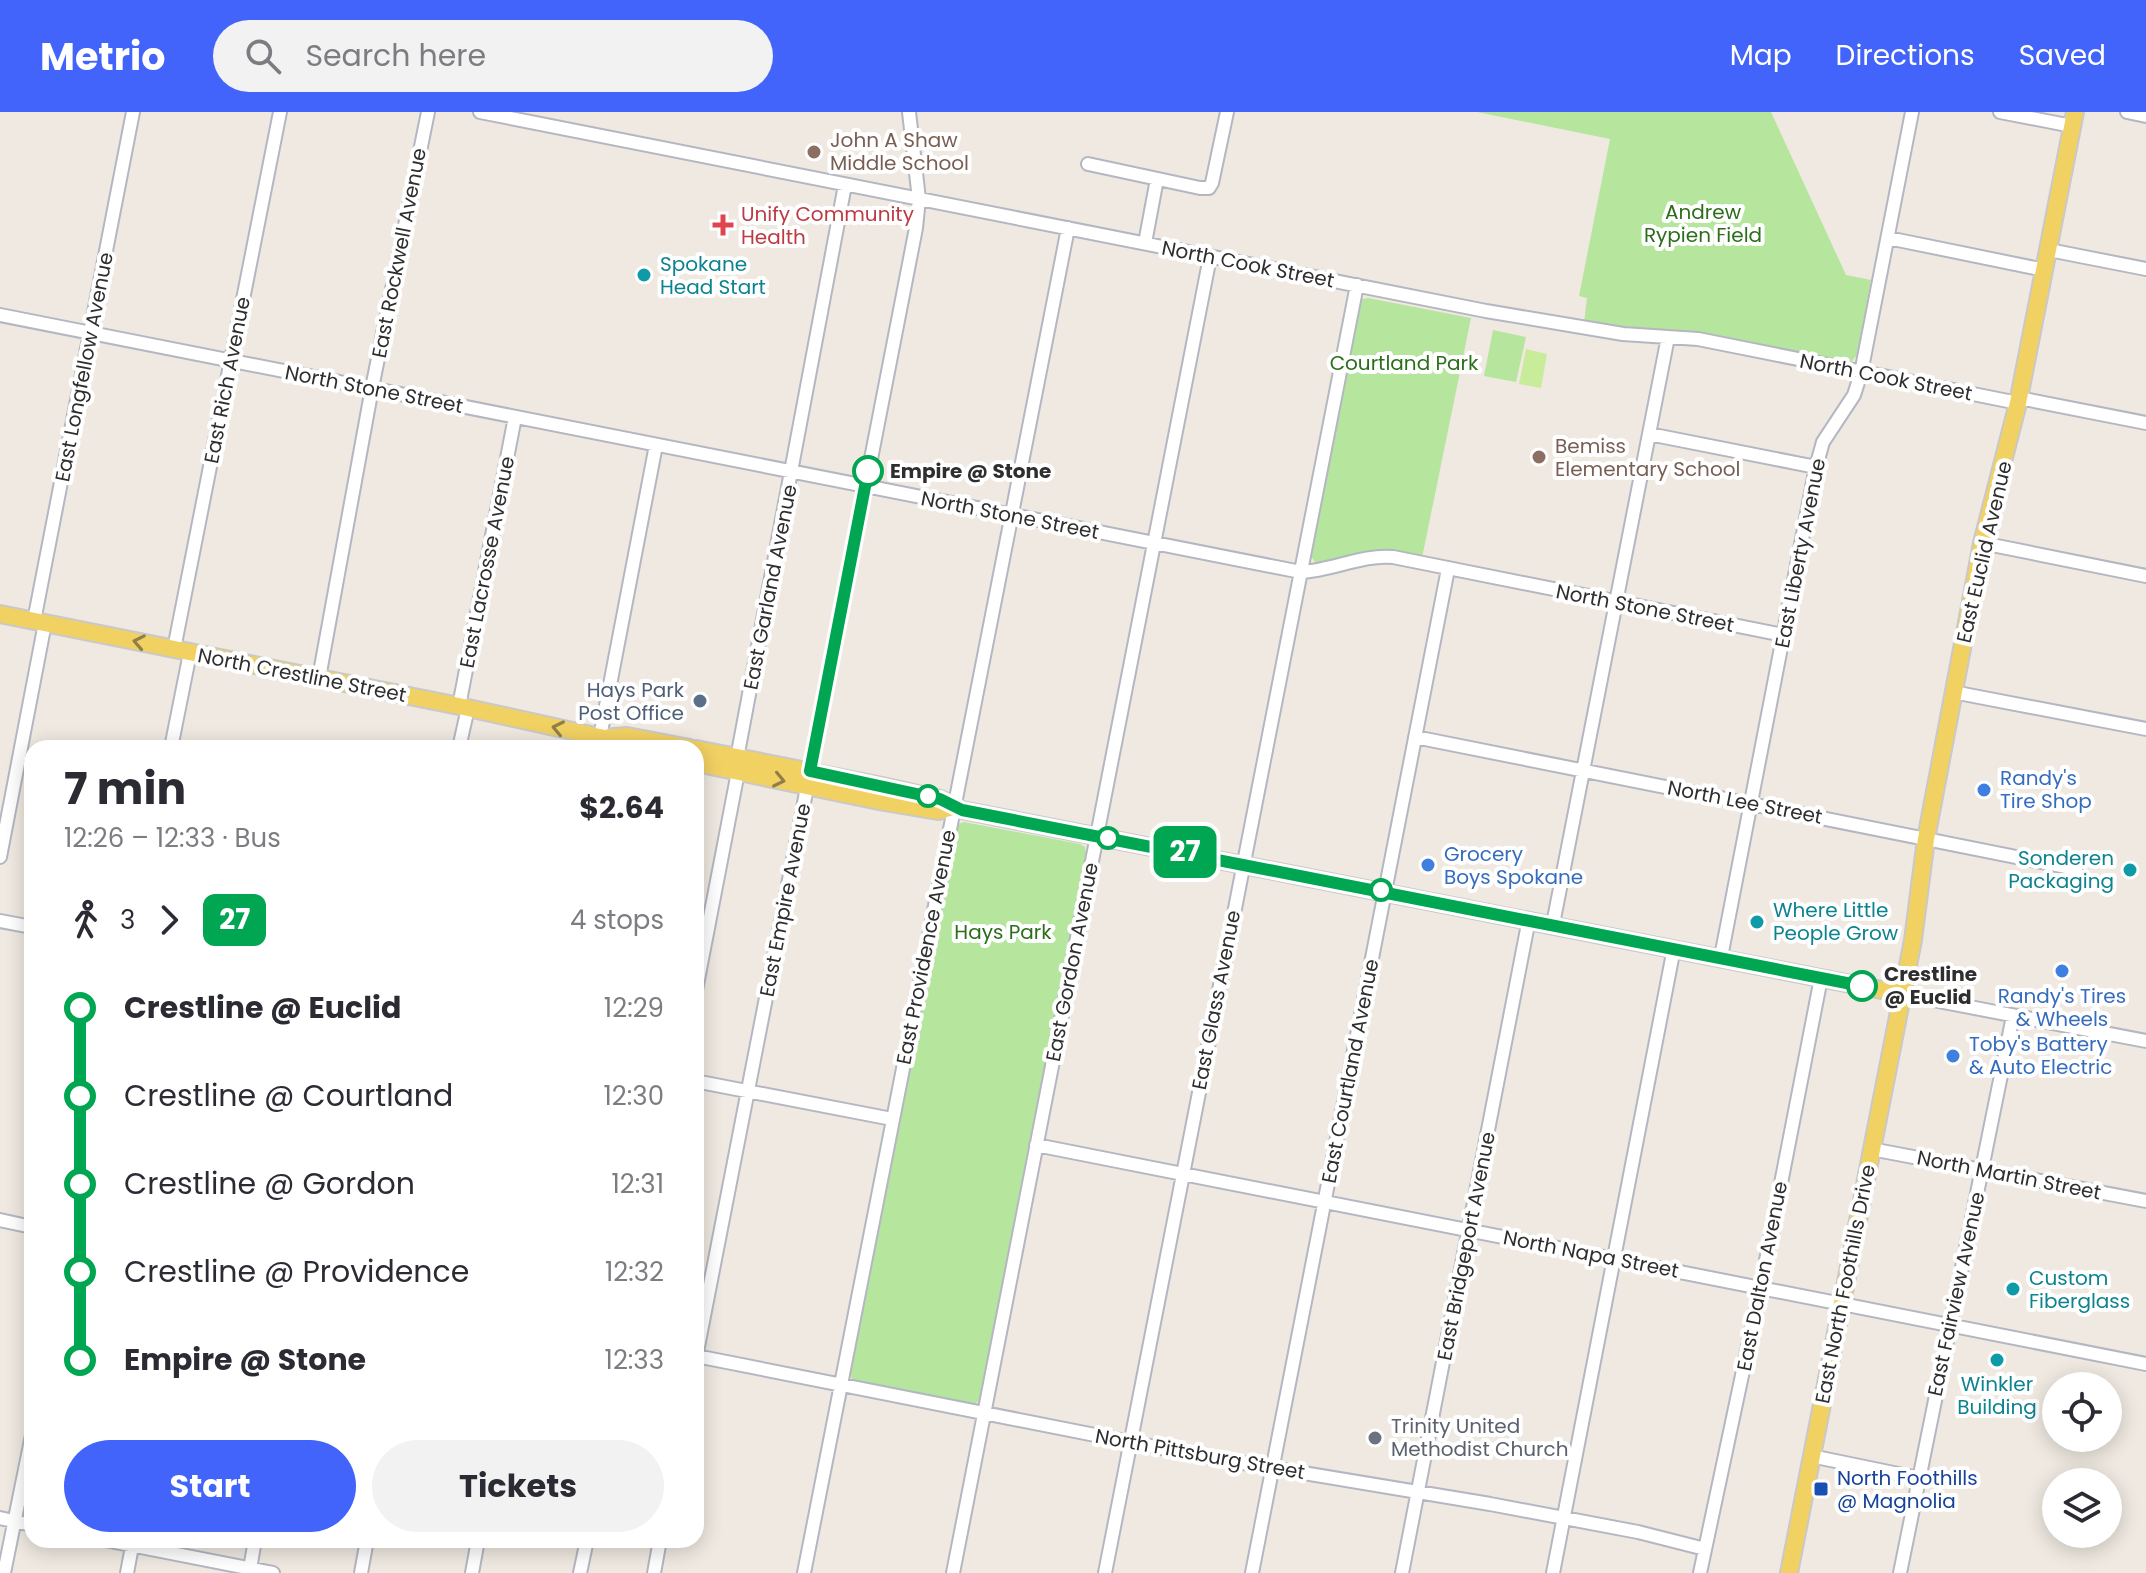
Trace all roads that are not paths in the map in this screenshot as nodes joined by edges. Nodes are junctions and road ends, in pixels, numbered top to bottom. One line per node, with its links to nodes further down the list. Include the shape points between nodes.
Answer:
1 (133, 112): 25 (street, East Longfellow Avenue)
2 (280, 112): 27 (street, East Rich Avenue)
3 (428, 112): 29 (street, East Rockwell Avenue)
4 (480, 112): 14 (street, North Cook Street)
5 (909, 112): 15 (street, East Empire Avenue)
6 (1227, 112): 13 (street, via 1209,188)
7 (1912, 112): 17 (street, East Liberty Avenue)
8 (2000, 112): 11 (street)
9 (2127, 112): 10 (street)
10 (2146, 116)
11 (2073, 119): 19 (main road, East Euclid Avenue)
12 (1088, 164): 13 (street)
13 (1157, 179): 18 (street)
14 (845, 185): 15 (street, North Cook Street); 36 (street, East Garland Avenue)
15 (919, 199): 16 (street, North Cook Street); 37 (street, East Empire Avenue)
16 (1068, 228): 18 (street, North Cook Street); 38 (street, East Providence Avenue)
17 (1888, 238): 22 (street); 28 (street, East Liberty Avenue)
18 (1145, 243): 20 (street, North Cook Street)
19 (2049, 250): 21 (street); 22 (main road, East Euclid Avenue)
20 (1210, 257): 23 (street, North Cook Street); 40 (street, East Gordon Avenue)
21 (2146, 269)
22 (2045, 270): 30 (main road, East Euclid Avenue)
23 (1357, 285): 26 (street, North Cook Street, via 1573,327); 42 (street, East Glass Avenue)
24 (0, 315): 25 (street, North Stone Street)
25 (90, 334): 27 (street, North Stone Street); 46 (street, East Longfellow Avenue)
26 (1668, 337): 28 (street, North Cook Street); 33 (street)
27 (230, 362): 29 (street, North Stone Street); 48 (street, East Rich Avenue)
28 (1861, 373): 30 (street, North Cook Street); 35 (street, East Liberty Avenue, via 1854,395 1823,442)
29 (372, 388): 31 (street, North Stone Street); 49 (street, East Rockwell Avenue)
30 (2019, 400): 32 (street, North Cook Street); 39 (main road, East Euclid Avenue)
31 (515, 417): 34 (street, North Stone Street); 51 (street, East Lacrosse Avenue)
32 (2146, 423)
33 (1649, 434): 35 (street); 44 (street)
34 (656, 445): 36 (street, North Stone Street); 57 (street)
35 (1816, 467): 47 (street, East Liberty Avenue)
36 (792, 471): 37 (street, North Stone Street); 62 (street, East Garland Avenue)
37 (865, 487): 38 (street, North Stone Street); 64 (street, East Empire Avenue)
38 (1012, 515): 40 (street, North Stone Street); 66 (street, East Providence Avenue)
39 (1982, 543): 43 (street); 50 (main road, East Euclid Avenue)
40 (1155, 544): 42 (street, North Stone Street); 67 (street, East Gordon Avenue)
41 (1448, 569): 42 (street, North Stone Street, via 1379,556); 44 (street, North Stone Street); 53 (street, East Courtland Avenue)
42 (1301, 572): 70 (street, East Glass Avenue)
43 (2146, 576)
44 (1616, 602): 47 (street, North Stone Street); 63 (street)
45 (0, 614): 46 (main road, North Crestline Street)
46 (40, 622): 48 (main road, North Crestline Street, one-way to 46); 69 (street, East Longfellow Avenue)
47 (1783, 635): 65 (street, East Liberty Avenue)
48 (182, 651): 49 (main road, North Crestline Street); 54 (street, East Rich Avenue)
49 (319, 678): 51 (main road, North Crestline Street)
50 (1953, 692): 52 (street); 68 (main road, East Euclid Avenue)
51 (464, 707): 55 (street, East Lacrosse Avenue); 56 (main road, North Crestline Street, one-way to 51)
52 (2146, 729)
53 (1415, 737): 63 (street, North Lee Street); 72 (street, East Courtland Avenue)
54 (172, 740)
55 (460, 740)
56 (599, 740)
57 (603, 740)
58 (608, 740): 59 (main road, North Crestline Street)
59 (648, 740)
60 (704, 752): 62 (main road)
61 (704, 763): 62 (main road)
62 (737, 765): 64 (main road); 74 (street, East Garland Avenue)
63 (1584, 771): 65 (street, North Lee Street); 77 (street)
64 (808, 779): 66 (main road, via 940,799); 87 (street, East Empire Avenue)
65 (1752, 803): 68 (street, North Lee Street); 81 (street, East Liberty Avenue)
66 (953, 807): 67 (main road); 88 (street, East Providence Avenue)
67 (1097, 836): 70 (main road); 89 (street, East Gordon Avenue)
68 (1926, 839): 71 (street, North Lee Street); 83 (main road, East Euclid Avenue)
69 (0, 857)
70 (1242, 864): 72 (main road); 92 (street, East Glass Avenue)
71 (2076, 869)
72 (1384, 891): 75 (main road); 94 (street, East Courtland Avenue)
73 (704, 910): 74 (street)
74 (711, 911): 79 (street, East Garland Avenue)
75 (1529, 919): 77 (main road); 97 (street, East Bridgeport Avenue)
76 (0, 921): 78 (street)
77 (1553, 924): 80 (main road)
78 (24, 926)
79 (704, 948)
80 (1674, 948): 81 (main road); 98 (street)
81 (1721, 957): 82 (main road)
82 (1821, 978): 83 (main road); 99 (street, East Dalton Avenue)
83 (1902, 994): 84 (street); 90 (main road, East North Foothills Drive)
84 (2013, 1016): 85 (street); 91 (street, East Fairview Avenue)
85 (2146, 1041)
86 (704, 1083): 87 (street)
87 (747, 1091): 88 (street); 101 (street, East Empire Avenue)
88 (892, 1119): 105 (street, East Providence Avenue)
89 (1036, 1145): 92 (street, North Napa Street); 106 (street, East Gordon Avenue)
90 (1871, 1149): 91 (street, North Martin Street); 100 (main road, East North Foothills Drive)
91 (1982, 1170): 93 (street, North Martin Street); 102 (street, East Fairview Avenue)
92 (1181, 1175): 94 (street, North Napa Street); 107 (street, East Glass Avenue)
93 (2146, 1201)
94 (1324, 1203): 97 (street, North Napa Street); 109 (street, East Courtland Avenue)
95 (0, 1220): 96 (street)
96 (24, 1225)
97 (1469, 1231): 98 (street, North Napa Street); 112 (street, East Bridgeport Avenue)
98 (1614, 1259): 99 (street, North Napa Street); 114 (street)
99 (1761, 1286): 100 (street, North Napa Street); 124 (street, East Dalton Avenue)
100 (1842, 1303): 102 (street, North Napa Street); 108 (main road, East North Foothills Drive)
101 (704, 1314)
102 (1950, 1325): 104 (street, North Napa Street); 111 (street, East Fairview Avenue)
103 (704, 1358): 105 (street, North Pittsburg Street)
104 (2146, 1364)
105 (840, 1386): 106 (street, North Pittsburg Street); 134 (street, East Providence Avenue)
106 (985, 1415): 107 (street, North Pittsburg Street); 135 (street, East Gordon Avenue)
107 (1130, 1442): 109 (street, North Pittsburg Street); 136 (street, East Glass Avenue)
108 (1811, 1456): 111 (street); 141 (main road, East North Foothills Drive)
109 (1272, 1468): 112 (street, North Pittsburg Street); 137 (street, East Courtland Avenue)
110 (24, 1475): 115 (street)
111 (1918, 1478): 142 (street, East Fairview Avenue)
112 (1418, 1493): 114 (street, North Pittsburg Street); 138 (street, East Bridgeport Avenue)
113 (0, 1518): 115 (street)
114 (1563, 1519): 124 (street, North Pittsburg Street); 139 (street)
115 (15, 1521): 116 (street); 127 (street)
116 (24, 1523)
117 (132, 1548): 128 (street)
118 (150, 1548): 125 (street)
119 (254, 1548): 126 (street)
120 (366, 1548): 130 (street)
121 (477, 1548): 131 (street)
122 (585, 1548): 132 (street)
123 (659, 1548): 133 (street)
124 (1705, 1549): 140 (street, East Dalton Avenue)
125 (224, 1569): 126 (street)
126 (250, 1569): 129 (street)
127 (4, 1573)
128 (127, 1573)
129 (268, 1573)
130 (361, 1573)
131 (472, 1573)
132 (580, 1573)
133 (654, 1573)
134 (804, 1573)
135 (953, 1573)
136 (1105, 1573)
137 (1252, 1573)
138 (1402, 1573)
139 (1553, 1573)
140 (1700, 1573)
141 (1789, 1573)
142 (1900, 1573)

